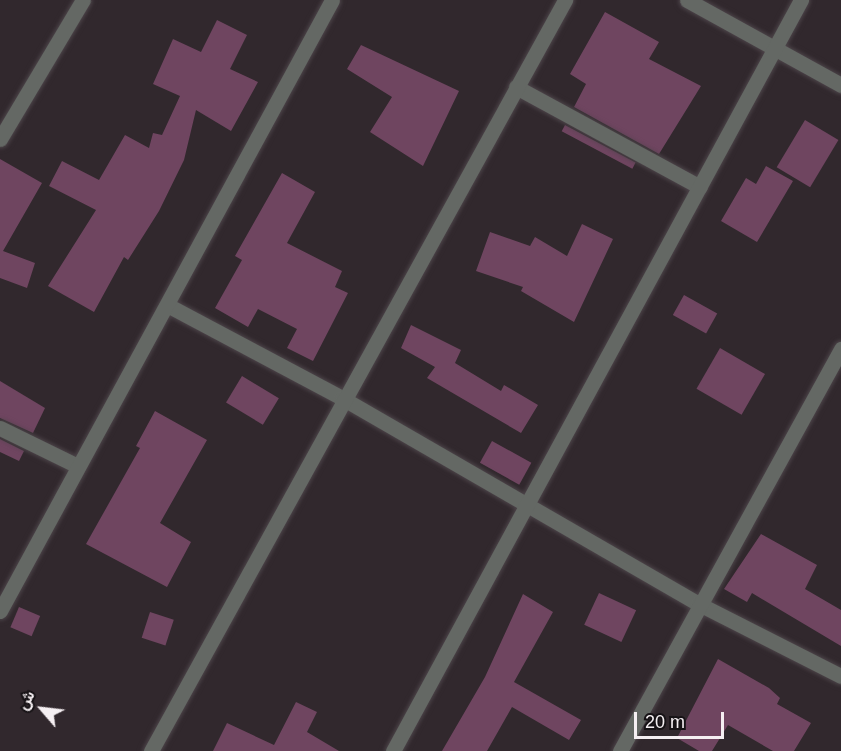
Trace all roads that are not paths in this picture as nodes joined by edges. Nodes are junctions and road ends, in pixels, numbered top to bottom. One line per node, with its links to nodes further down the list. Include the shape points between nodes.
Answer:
1 (83, 0): 9 (street)
2 (332, 0): 11 (street)
3 (565, 0): 8 (street)
4 (687, 0): 6 (street)
5 (801, 0): 6 (street)
6 (774, 50): 7 (street); 10 (street)
7 (841, 85)
8 (516, 87): 10 (street); 13 (street)
9 (0, 139)
10 (700, 187): 16 (street)
11 (167, 305): 13 (street); 15 (street)
12 (841, 349): 17 (street)
13 (342, 398): 16 (street); 20 (street)
14 (0, 428): 15 (street)
15 (78, 466): 18 (street)
16 (529, 504): 17 (street); 21 (street)
17 (699, 604): 19 (street); 22 (street)
18 (0, 611)
19 (841, 676)
20 (151, 751)
21 (393, 751)
22 (620, 751)

